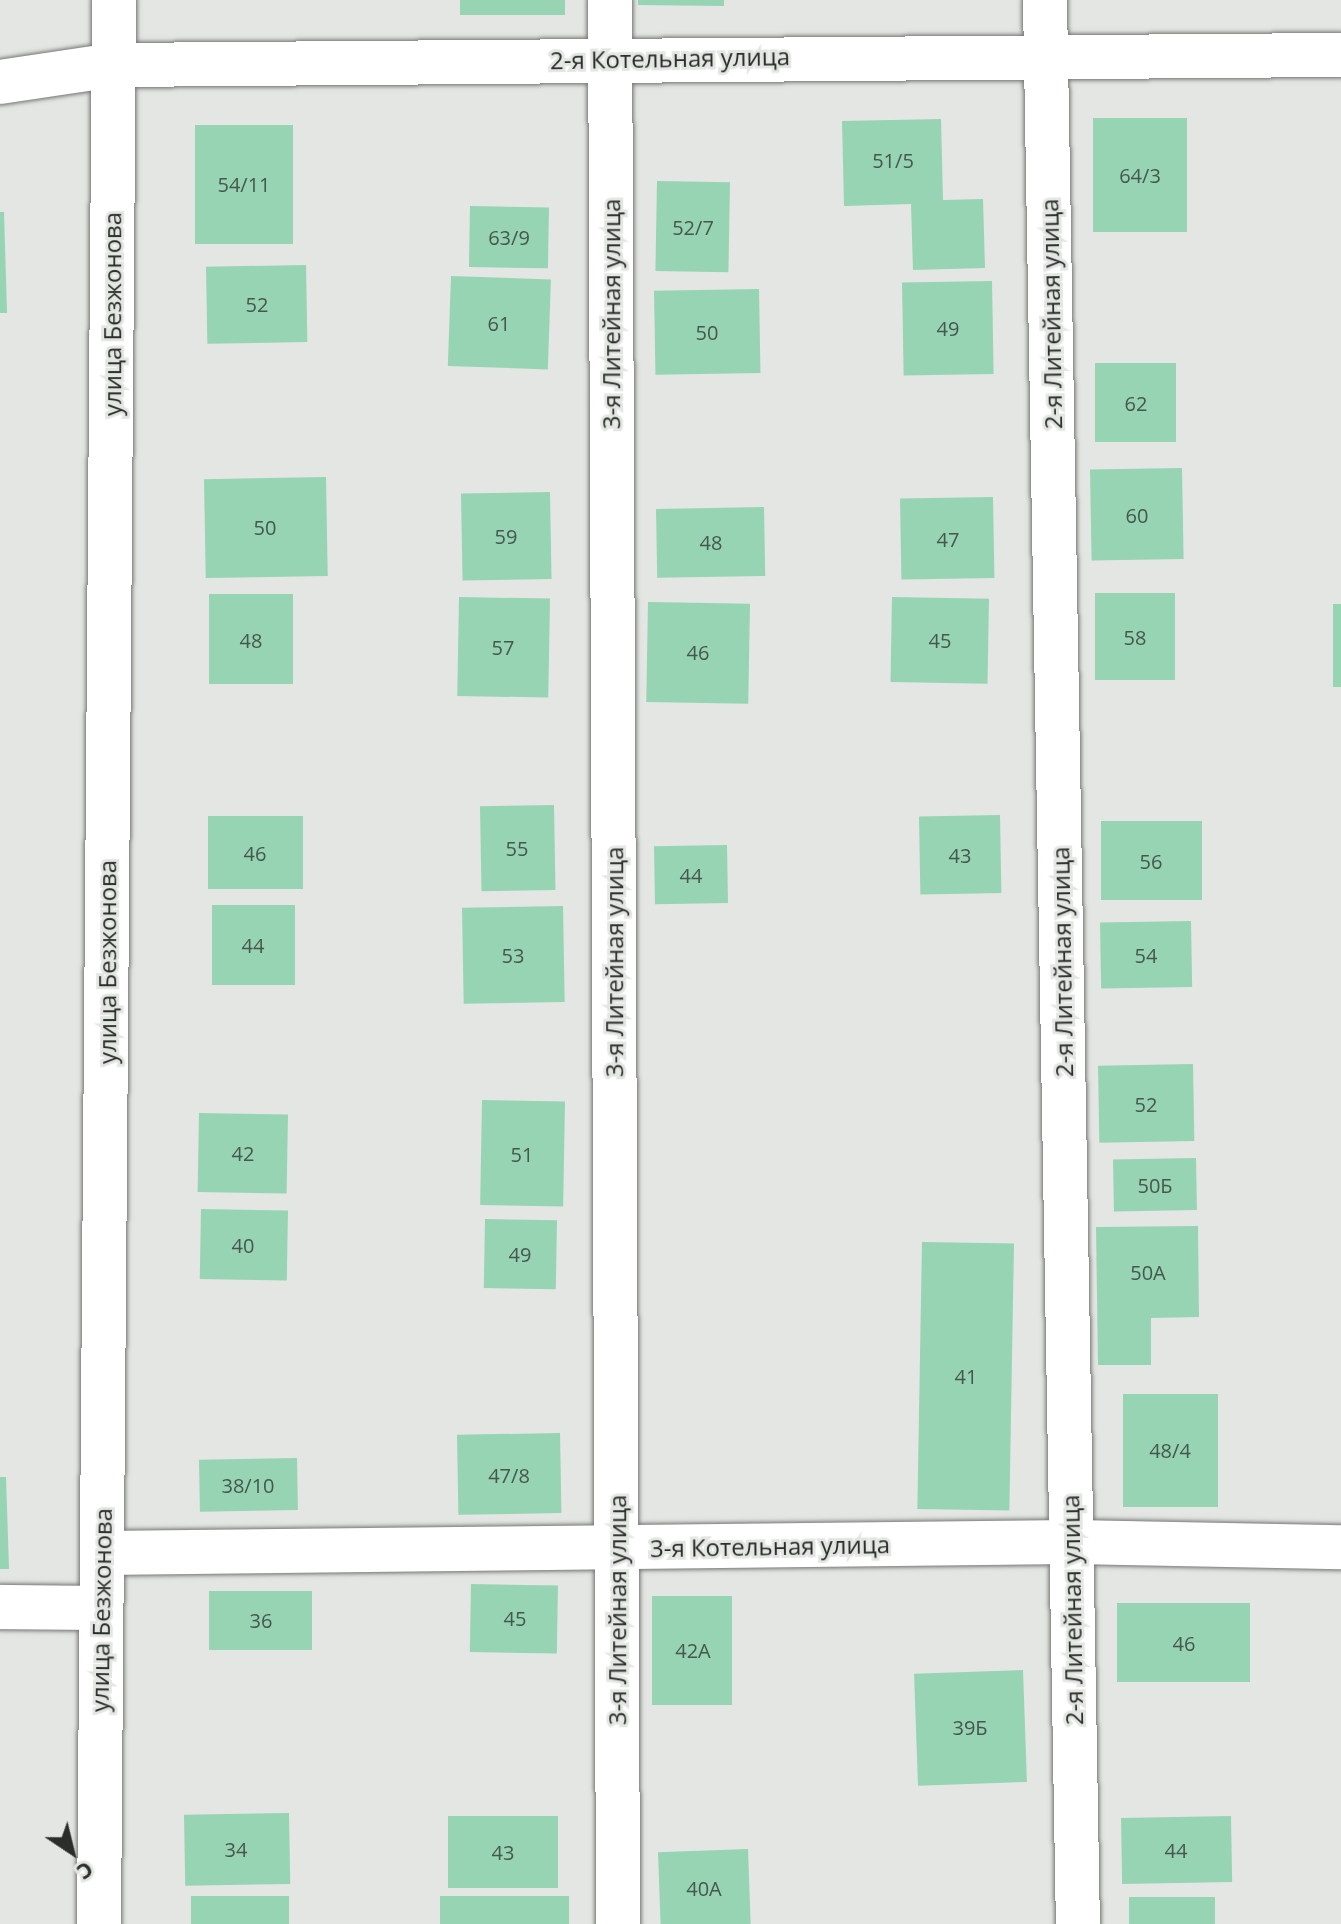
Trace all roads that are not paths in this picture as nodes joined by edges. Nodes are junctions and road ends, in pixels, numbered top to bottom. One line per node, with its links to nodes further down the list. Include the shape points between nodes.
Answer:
1 (114, 0): 7 (street, улица Безжонова)
2 (610, 0): 6 (street, 3-я Литейная улица)
3 (1045, 0): 4 (street, 2-я Литейная улица)
4 (1046, 54): 5 (street, 2-я Котельная улица); 6 (street, 2-я Котельная улица); 9 (street, 2-я Литейная улица)
5 (1341, 55)
6 (610, 59): 7 (street, 2-я Котельная улица); 11 (street, 3-я Литейная улица)
7 (114, 65): 8 (street, 2-я Котельная улица); 12 (street, улица Безжонова)
8 (0, 82)
9 (1071, 1542): 10 (street, 3-я Котельная улица); 11 (street, 3-я Котельная улица); 17 (street, 2-я Литейная улица)
10 (1341, 1547)
11 (617, 1548): 12 (street, 3-я Котельная улица); 16 (street, 3-я Литейная улица)
12 (102, 1553): 14 (street, улица Безжонова)
13 (0, 1607): 14 (street)
14 (101, 1608): 15 (street, улица Безжонова)
15 (99, 1924)
16 (618, 1924)
17 (1078, 1924)

